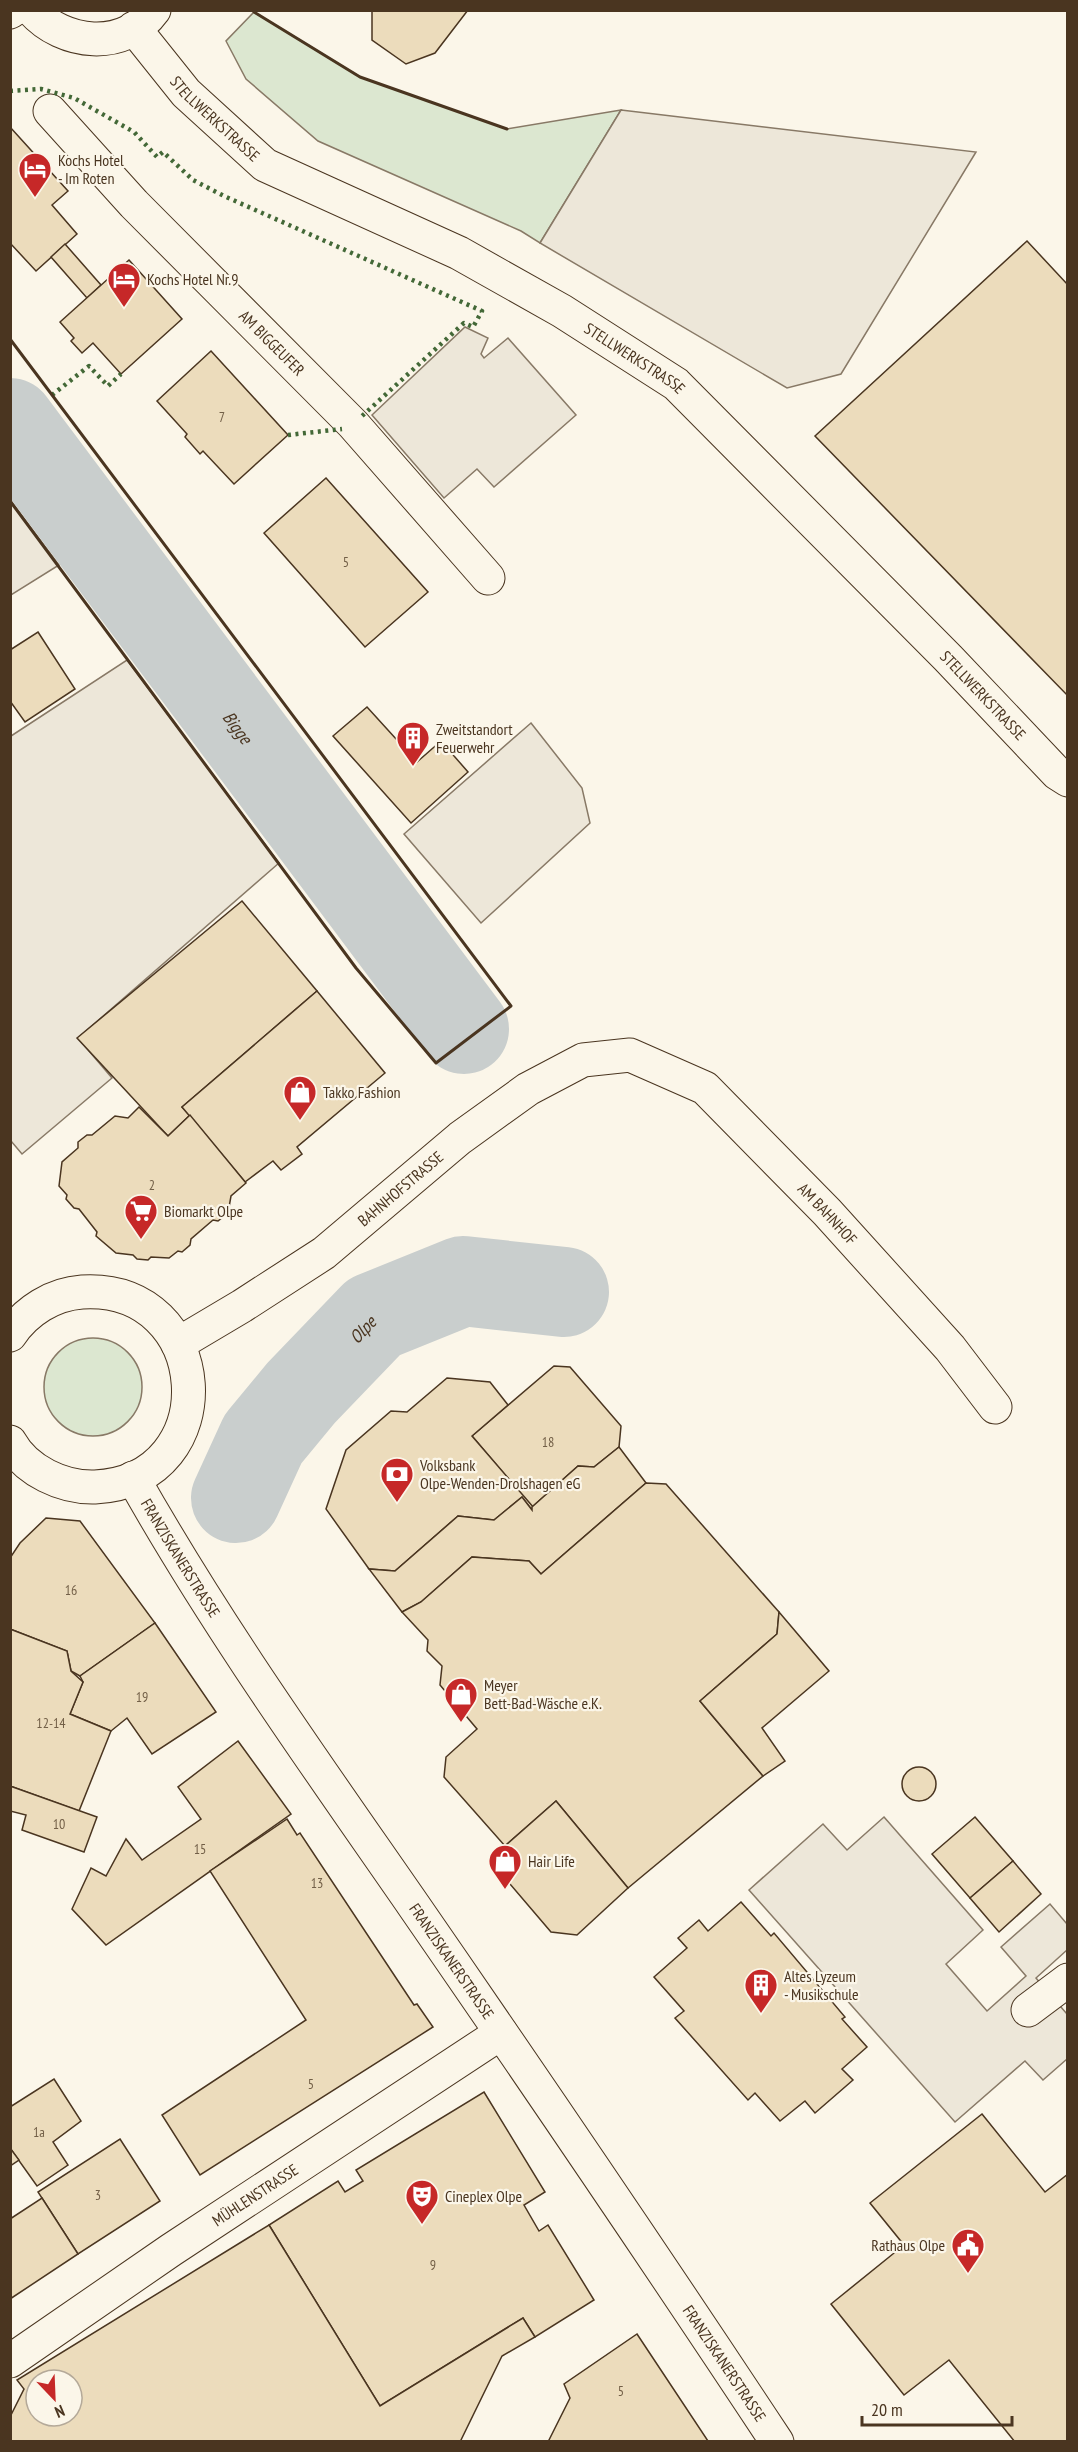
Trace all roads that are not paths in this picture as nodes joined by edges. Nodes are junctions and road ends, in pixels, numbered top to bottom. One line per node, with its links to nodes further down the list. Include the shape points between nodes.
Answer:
1 (32, 10): 2 (street, via 42,22 63,34 87,40 112,38)
2 (144, 19): 5 (street, STELLWERKSTRASSE, via 186,93 265,165 459,253 562,311 676,384)
3 (50, 111): 4 (street, AM BIGGEUFER, via 134,204 353,424)
4 (488, 578)
5 (1068, 780)
6 (630, 1055): 8 (street, BAHNHOFSTRASSE, via 583,1060 528,1089 460,1138 324,1253); 9 (street, AM BAHNHOF, via 705,1088 873,1263 950,1348)
7 (13, 1326): 8 (street, via 42,1304 72,1293 104,1291 135,1301 162,1322)
8 (178, 1344): 11 (street, via 188,1369 190,1395 185,1421 165,1456)
9 (995, 1407)
10 (12, 1450): 11 (street, via 39,1471 69,1484 101,1486)
11 (133, 1478): 14 (street, FRANZISKANERSTRASSE, via 232,1642)
12 (1068, 1980): 13 (street)
13 (1028, 2010)
14 (501, 2033): 15 (street, MÜHLENSTRASSE); 16 (street, FRANZISKANERSTRASSE)
15 (10, 2361)
16 (777, 2442)

